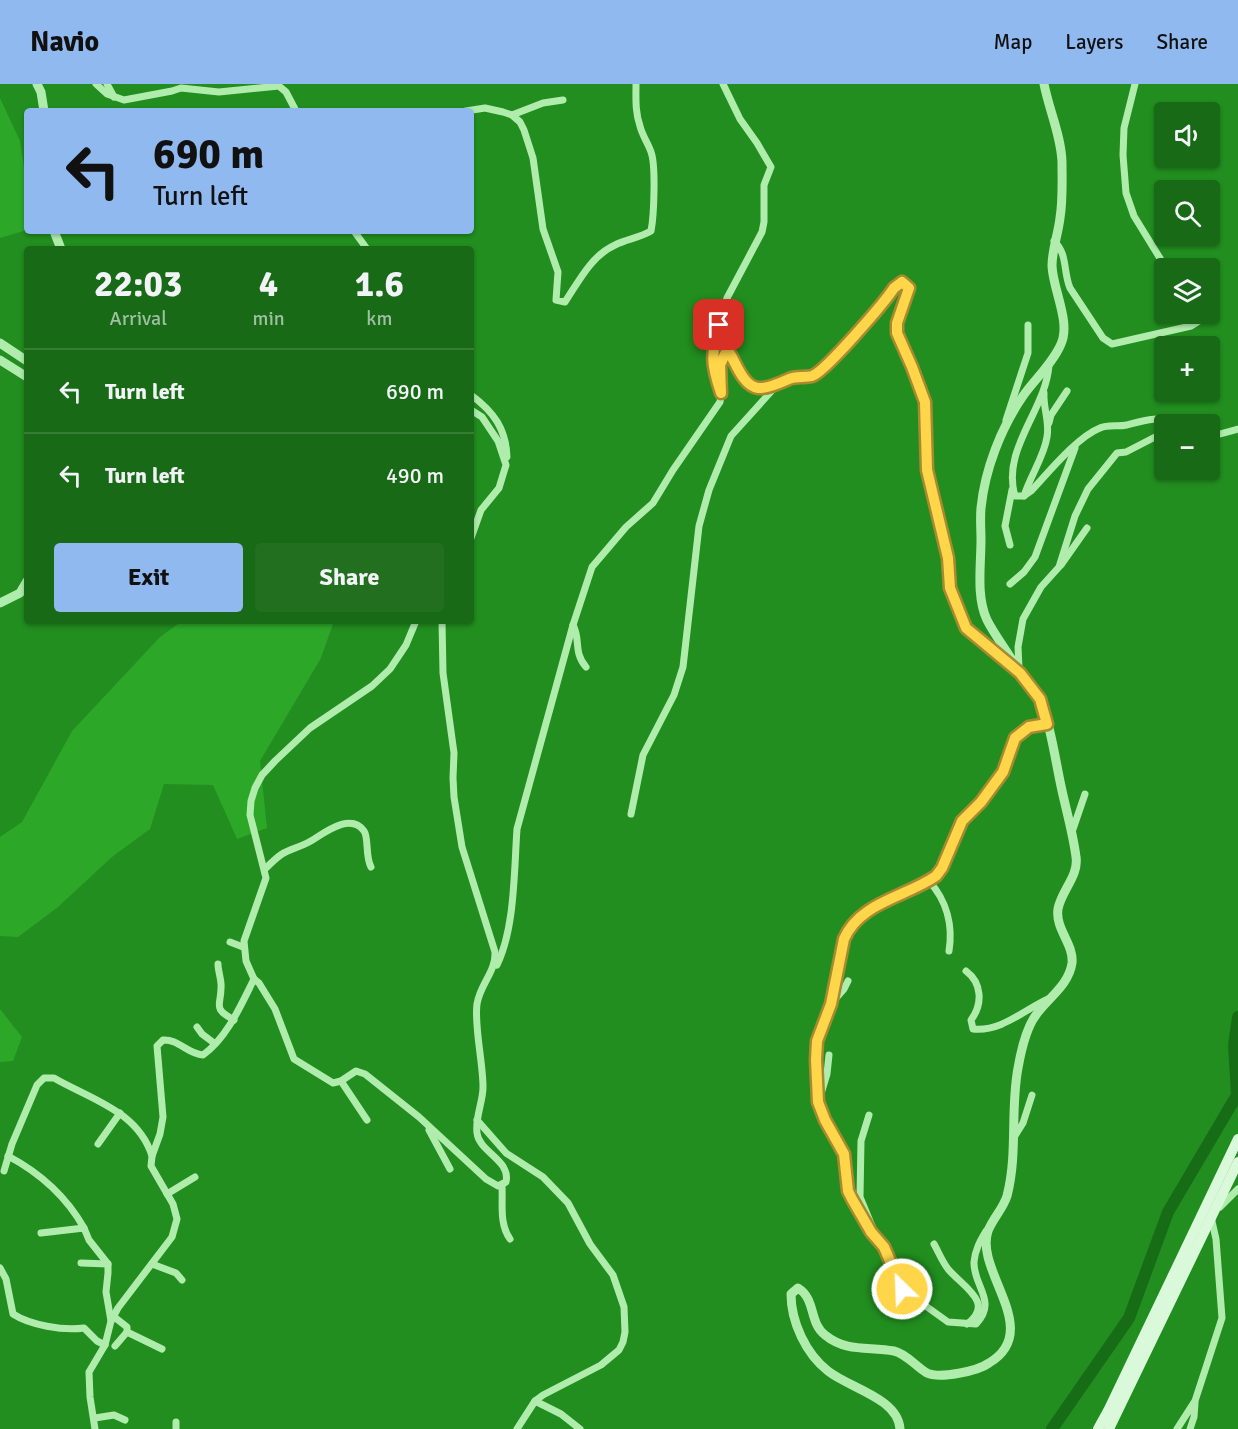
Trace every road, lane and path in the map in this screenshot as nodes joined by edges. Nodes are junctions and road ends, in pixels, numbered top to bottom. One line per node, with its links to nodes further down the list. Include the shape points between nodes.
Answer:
1 (37, 84): 11 (street)
2 (96, 84): 9 (street)
3 (107, 84): 9 (street)
4 (636, 84): 14 (street, via 638,118 654,167 651,231 601,254 587,267 565,302 556,300 558,272 543,229 529,139)
5 (723, 84): 27 (street, via 771,167 764,185 762,232 727,298 714,342 712,367)
6 (1044, 84): 15 (street, via 1062,157 1060,218)
7 (1135, 84): 16 (street, via 1124,128 1126,194 1134,216)
8 (280, 85): 9 (street, via 219,92 181,88 134,99); 12 (street)
9 (115, 98)
10 (563, 100): 14 (street, via 543,102)
11 (44, 108)
12 (294, 108)
13 (474, 110): 14 (street, via 484,108)
14 (512, 116)
15 (1054, 241): 17 (street, via 1065,259 1070,288 1103,339 1112,344); 22 (street, via 1054,287 1064,318 1064,332)
16 (1160, 258)
17 (1194, 324)
18 (1028, 325): 31 (street, via 1028,353)
19 (0, 343): 20 (street)
20 (24, 359)
21 (0, 360): 23 (street)
22 (1049, 363): 25 (street); 31 (street)
23 (24, 375)
24 (777, 385): 27 (street, via 758,388 749,383 729,352 720,365); 51 (street, via 794,377 813,376 853,337 894,288 902,282 909,288 897,333 925,402 927,470 948,558 950,588 966,628); 54 (street, via 731,436 709,490 699,526 683,667 674,695 644,755)
25 (1045, 388): 32 (street); 38 (street, via 1023,434)
26 (1067, 391): 32 (street)
27 (721, 393): 49 (street, via 720,402 653,503 626,526 592,567)
28 (474, 397): 37 (street, via 492,412 504,435)
29 (474, 412): 37 (street, via 498,441)
30 (1154, 418): 36 (street, via 1101,427)
31 (1005, 425): 51 (street, via 992,459 981,508 982,602 986,618)
32 (1048, 425): 39 (street, via 1046,444)
33 (1238, 429): 34 (street)
34 (1220, 435)
35 (1154, 439): 43 (street, via 1117,453 1088,489)
36 (1075, 446): 39 (street); 44 (street, via 1035,557)
37 (506, 465): 41 (street, via 499,488 481,510)
38 (1012, 488): 39 (street, via 1015,496); 42 (street, via 1005,526)
39 (1024, 496)
40 (1087, 528): 43 (street)
41 (474, 530)
42 (1010, 545)
43 (1059, 567): 51 (street, via 1041,587 1023,619 1017,656)
44 (1010, 584)
45 (24, 586): 46 (street, via 20,593)
46 (0, 603)
47 (415, 624): 57 (street, via 390,669 310,728 260,779 250,811)
48 (442, 624): 63 (street, via 442,673 454,753 454,797 462,847 495,952)
49 (573, 625): 50 (street, via 578,633 580,660); 63 (street, via 517,829 510,914 502,953)
50 (586, 667)
51 (1020, 673): 52 (street, via 1040,699)
52 (1047, 724): 55 (street); 58 (street, via 1029,727 1015,738 1003,772 962,821 942,868)
53 (1085, 794): 55 (street)
54 (631, 814)
55 (1072, 832): 67 (street, via 1077,864 1058,909 1061,930 1073,959)
56 (371, 867): 57 (street, via 366,834 351,824 336,826 286,852)
57 (264, 869): 60 (street, via 265,883)
58 (929, 881): 61 (street, via 950,924); 68 (street, via 868,911 848,931)
59 (230, 942): 60 (street)
60 (243, 946): 65 (street)
61 (949, 951)
62 (218, 964): 69 (street, via 222,987 218,1005)
63 (492, 971): 80 (street, via 477,1004 483,1088)
64 (966, 971): 67 (street, via 974,977 979,995 977,1013 971,1020 973,1029 1001,1025)
65 (254, 979): 69 (street); 73 (street, via 275,1010 294,1059 328,1082)
66 (848, 981): 68 (street)
67 (1054, 996): 81 (street, via 1033,1018 1023,1048 1015,1091)
68 (831, 1004): 75 (street, via 817,1041)
69 (234, 1020): 71 (street)
70 (197, 1027): 71 (street)
71 (214, 1043): 85 (street, via 202,1055 194,1055 172,1039 157,1046 163,1117)
72 (830, 1055): 75 (street)
73 (341, 1081): 78 (street); 79 (street, via 361,1072)
74 (1032, 1095): 81 (street)
75 (818, 1102): 98 (street, via 844,1154 848,1191)
76 (120, 1113): 83 (street); 84 (street, via 54,1078 44,1078 37,1085); 85 (street, via 140,1132)
77 (869, 1115): 98 (street, via 861,1141 860,1197)
78 (367, 1120)
79 (423, 1120): 87 (street); 90 (street, via 489,1182)
80 (477, 1120): 90 (street, via 478,1140 506,1173); 111 (street, via 506,1153 543,1177 568,1203 590,1244 613,1275 624,1307 625,1332 619,1350 604,1363)
81 (1014, 1139): 94 (street, via 1006,1198)
82 (1238, 1139): 119 (main road)
83 (98, 1144)
84 (8, 1156): 88 (street); 95 (street, via 56,1190)
85 (152, 1156): 92 (street, via 151,1166)
86 (1238, 1162): 93 (main road)
87 (450, 1170)
88 (4, 1171)
89 (195, 1177): 92 (street)
90 (502, 1185): 97 (street, via 504,1232)
91 (1238, 1189): 93 (street)
92 (167, 1194): 101 (street, via 177,1219 172,1237)
93 (1211, 1217): 112 (street, via 1222,1318); 120 (main road)
94 (990, 1226): 106 (street, via 977,1246 974,1264 986,1308 976,1324); 118 (street, via 986,1249 1010,1324 1002,1353 986,1366 937,1376 894,1351 861,1350 838,1343 817,1327 803,1290 798,1288 792,1294 798,1326 813,1356 827,1371 890,1407)
95 (84, 1228): 96 (street); 102 (street)
96 (42, 1233)
97 (510, 1239)
98 (878, 1240): 106 (street, via 902,1289 948,1322)
99 (934, 1244): 106 (street, via 947,1268 978,1302 975,1319)
100 (81, 1263): 102 (street)
101 (152, 1263): 104 (street, via 176,1273); 105 (street)
102 (108, 1264): 105 (street, via 106,1292)
103 (0, 1268): 108 (street, via 6,1278 13,1314 39,1324 84,1328)
104 (182, 1280)
105 (112, 1318): 107 (street, via 127,1327); 108 (street)
106 (967, 1324)
107 (127, 1332): 109 (street); 110 (street)
108 (105, 1345): 113 (street, via 89,1372)
109 (115, 1346)
110 (162, 1349)
111 (536, 1401): 116 (street); 117 (street)
112 (1195, 1401): 121 (street); 122 (street)
113 (95, 1418): 114 (street, via 119,1415); 115 (street)
114 (125, 1420)
115 (95, 1429)
116 (517, 1429)
117 (580, 1429)
118 (900, 1429)
119 (1098, 1429)
120 (1109, 1429)
121 (1177, 1429)
122 (1190, 1429)

